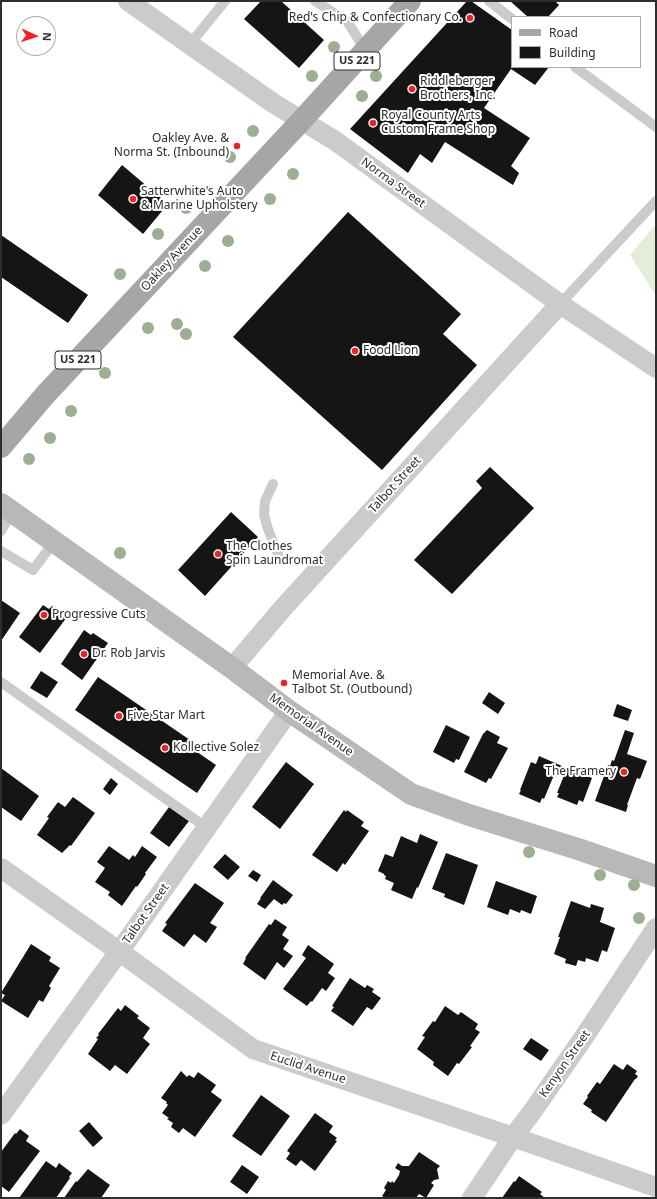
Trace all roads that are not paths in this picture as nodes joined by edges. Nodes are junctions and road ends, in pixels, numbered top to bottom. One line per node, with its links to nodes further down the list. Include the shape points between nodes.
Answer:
1 (128, 1): 7 (street, Norma Street)
2 (225, 1): 7 (lane)
3 (315, 1): 8 (lane, via 347,21)
4 (410, 1): 8 (main road, Oakley Avenue / US 221)
5 (489, 1): 6 (lane)
6 (511, 18)
7 (190, 44): 10 (street, Norma Street)
8 (366, 50): 10 (main road, Oakley Avenue / US 221)
9 (576, 68): 11 (lane)
10 (302, 120): 13 (street, Norma Street, via 334,140); 15 (main road, Oakley Avenue / US 221, via 51,389)
11 (656, 127)
12 (656, 201): 13 (lane)
13 (560, 304): 14 (street, Norma Street); 22 (street, Talbot Street, via 283,608)
14 (656, 368)
15 (1, 448)
16 (273, 484): 21 (lane, via 265,501 264,515)
17 (7, 508): 18 (lane); 19 (main road, Memorial Avenue)
18 (1, 530)
19 (54, 542): 20 (lane, via 33,570); 22 (main road, Memorial Avenue)
20 (1, 551)
21 (278, 554)
22 (232, 668): 24 (main road, Memorial Avenue)
23 (1, 682): 25 (lane)
24 (289, 711): 25 (street, Talbot Street); 27 (main road, Memorial Avenue, via 411,794)
25 (206, 828): 29 (street, Talbot Street)
26 (1, 868): 29 (street, Euclid Avenue)
27 (656, 876)
28 (656, 928): 31 (street, Kenyon Street, via 584,1037)
29 (119, 951): 30 (street, Talbot Street); 31 (street, Euclid Avenue, via 253,1050)
30 (1, 1115)
31 (513, 1137): 32 (street, Euclid Avenue); 33 (street, Kenyon Street)
32 (656, 1187)
33 (472, 1198)

